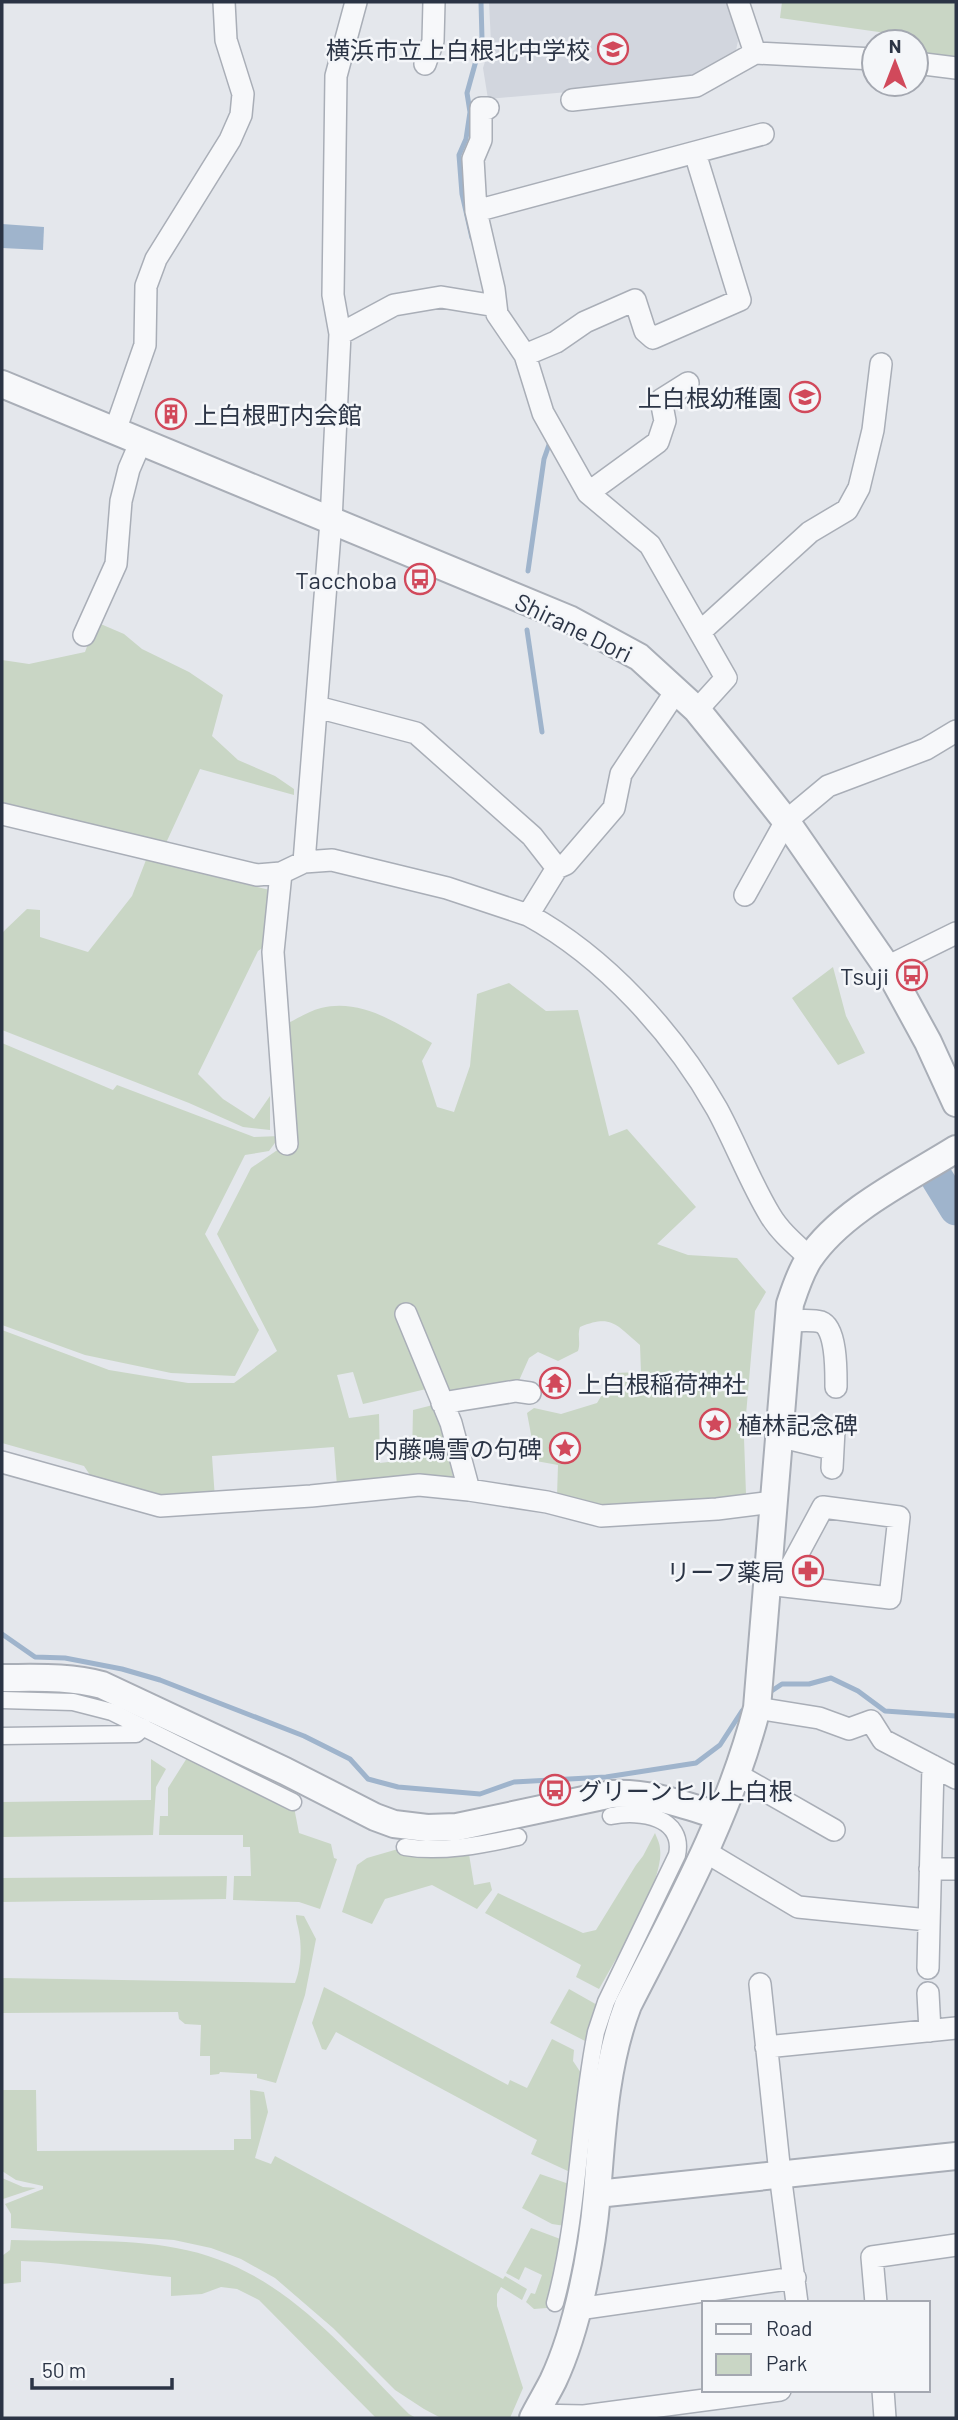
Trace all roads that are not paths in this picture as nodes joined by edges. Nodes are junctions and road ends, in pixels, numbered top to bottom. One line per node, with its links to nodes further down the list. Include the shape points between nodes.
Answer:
1 (224, 2): 21 (street, via 226,40 243,94 241,115 156,259 146,286 145,345)
2 (356, 2): 16 (street, via 336,76 333,295)
3 (434, 2): 7 (street, via 433,41)
4 (738, 2): 5 (street)
5 (755, 53): 6 (street); 10 (street, via 696,86)
6 (860, 59)
7 (425, 64)
8 (930, 65): 9 (street)
9 (956, 68)
10 (572, 100)
11 (488, 108): 14 (street, via 481,108 481,140 473,159)
12 (763, 134): 13 (street)
13 (695, 153): 14 (street); 17 (street, via 740,300 653,338 645,331 635,300)
14 (476, 211): 15 (street)
15 (496, 306): 16 (street, via 441,298 394,305); 17 (street)
16 (340, 334): 24 (street)
17 (524, 355): 23 (street, via 543,413)
18 (881, 364): 25 (street, via 873,430 859,488 846,510 810,532)
19 (688, 383): 23 (street, via 661,400 665,421 658,442)
20 (2, 384): 21 (street, Shirane Dori)
21 (115, 431): 22 (street, Shirane Dori)
22 (141, 441): 24 (street, Shirane Dori); 26 (street, via 121,501 116,564)
23 (588, 493): 25 (street, via 650,545)
24 (331, 521): 27 (street, Shirane Dori, via 569,619 639,657); 28 (street)
25 (700, 632): 29 (street, via 726,678)
26 (84, 635)
27 (676, 691): 29 (street, Shirane Dori); 34 (street, via 621,774 614,808)
28 (317, 707): 33 (street); 34 (street, via 416,733 532,836)
29 (697, 710): 32 (street, Shirane Dori)
30 (956, 731): 32 (street, via 926,749 828,786)
31 (2, 814): 35 (street, via 257,875)
32 (786, 821): 36 (street); 39 (street, Shirane Dori)
33 (304, 862): 35 (street); 37 (street, via 332,860 447,887)
34 (558, 868): 37 (street)
35 (281, 873): 41 (street, via 273,952)
36 (745, 895)
37 (528, 915): 43 (street, via 592,959 662,1031 718,1111 770,1217)
38 (956, 933): 39 (street)
39 (887, 967): 40 (street, Shirane Dori)
40 (956, 1103)
41 (286, 1144)
42 (956, 1149): 43 (street, via 833,1231)
43 (810, 1258): 45 (street)
44 (406, 1314): 48 (street)
45 (787, 1321): 46 (street, via 821,1322 828,1327); 49 (street)
46 (842, 1378)
47 (530, 1393): 48 (street, via 516,1391)
48 (442, 1404): 52 (street)
49 (778, 1436): 50 (street); 53 (street)
50 (833, 1449)
51 (2, 1462): 52 (street, via 160,1506 419,1485)
52 (469, 1490): 53 (street, via 601,1516)
53 (773, 1502): 54 (street)
54 (774, 1585): 54 (street, via 890,1598 899,1517 823,1507); 57 (street)
55 (2, 1678): 65 (street, via 57,1677 102,1685 394,1824 457,1827 635,1793)
56 (2, 1700): 58 (street, via 93,1705)
57 (757, 1708): 60 (street, via 819,1718 849,1729 871,1721 883,1740); 61 (street)
58 (144, 1727): 59 (street, via 136,1734); 63 (street)
59 (2, 1736)
60 (933, 1766): 62 (street); 71 (street)
61 (736, 1774): 65 (street); 66 (street)
62 (956, 1778)
63 (293, 1802)
64 (611, 1816): 86 (street, via 647,1816 668,1823 677,1833 679,1845 596,2032 567,2244)
65 (720, 1816): 69 (street)
66 (834, 1830)
67 (518, 1837): 68 (street, via 434,1849)
68 (405, 1847)
69 (706, 1852): 72 (street, via 798,1907); 81 (street, via 619,2027 611,2059)
70 (956, 1869): 71 (street)
71 (930, 1870): 72 (street)
72 (928, 1920): 73 (street)
73 (928, 1968)
74 (760, 1984): 78 (street)
75 (928, 1993): 77 (street)
76 (956, 2028): 77 (street)
77 (930, 2031): 78 (street)
78 (766, 2047): 80 (street)
79 (956, 2157): 80 (street)
80 (780, 2175): 81 (street); 83 (street)
81 (597, 2194): 86 (street)
82 (956, 2245): 85 (street, via 872,2257)
83 (795, 2278): 84 (street); 86 (street)
84 (797, 2301)
85 (876, 2301)
86 (566, 2306): 89 (street, via 554,2379)
87 (765, 2392): 89 (street, via 584,2416)
88 (883, 2392): 90 (street)
89 (534, 2417)
90 (885, 2418)

